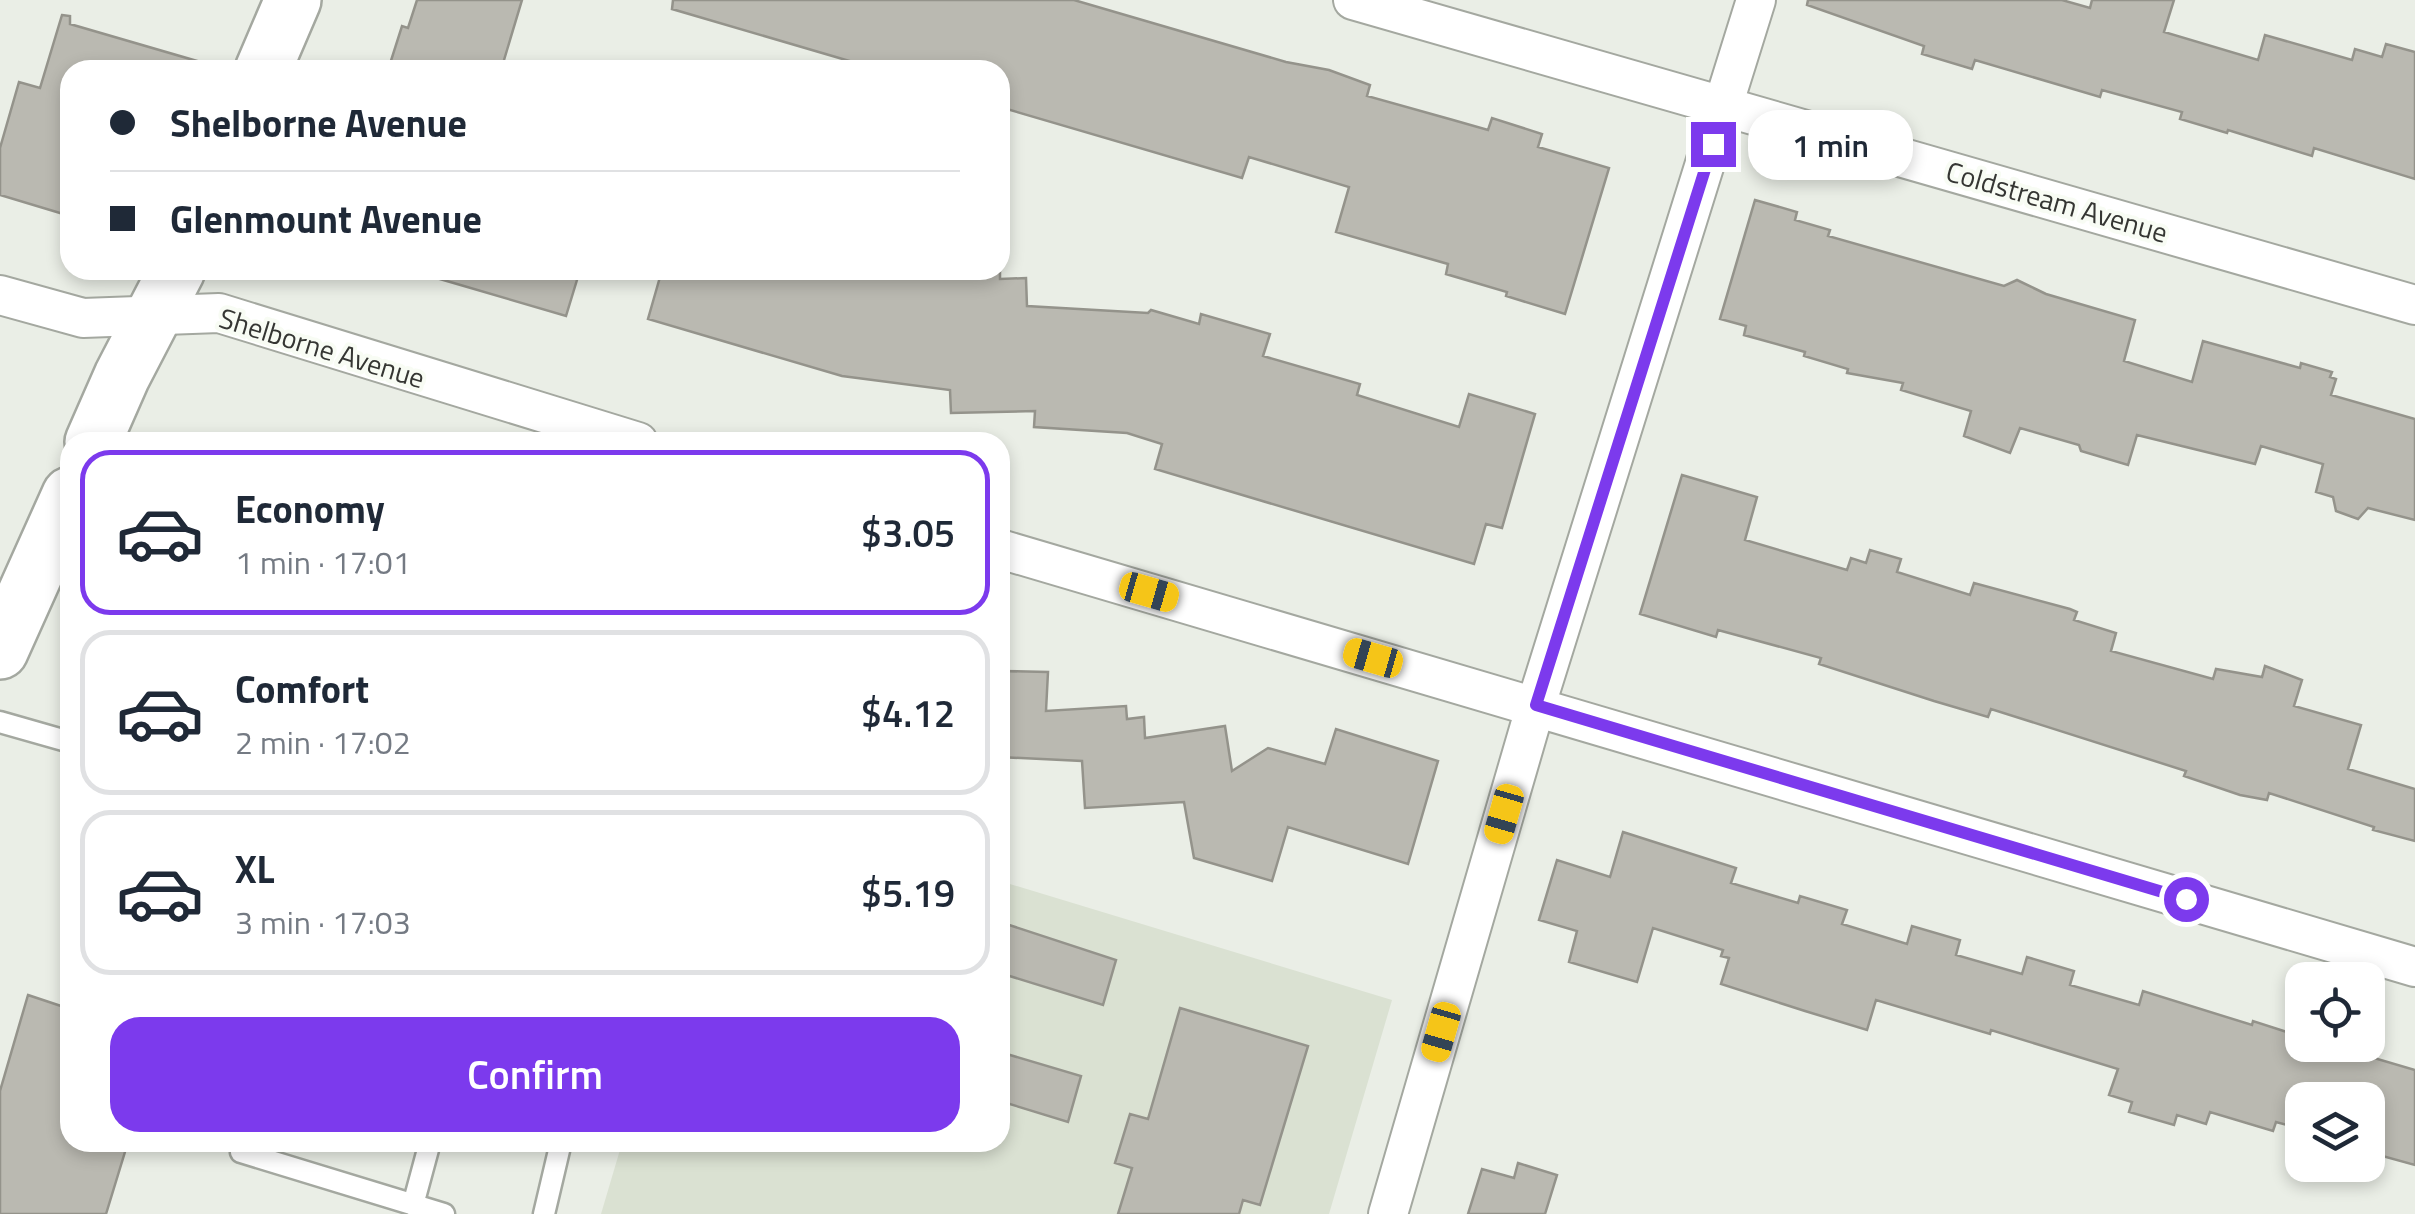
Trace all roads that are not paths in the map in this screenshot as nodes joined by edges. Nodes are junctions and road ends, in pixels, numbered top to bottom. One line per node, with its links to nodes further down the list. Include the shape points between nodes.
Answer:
1 (293, 0): 4 (main road)
2 (1353, 0): 5 (street, Coldstream Avenue)
3 (1756, 0): 5 (street)
4 (267, 60)
5 (1725, 106): 8 (street, Coldstream Avenue); 14 (street)
6 (165, 292): 7 (street, Shelborne Avenue, via 83,318); 9 (main road); 10 (street, Shelborne Avenue)
7 (0, 295)
8 (2415, 305)
9 (98, 432)
10 (606, 432)
11 (60, 518): 13 (main road)
12 (1010, 551): 14 (street)
13 (0, 651)
14 (1536, 705): 17 (street); 24 (street)
15 (0, 722): 16 (lane)
16 (60, 739)
17 (2415, 967)
18 (241, 1152): 21 (lane)
19 (427, 1152): 21 (lane)
20 (559, 1152): 23 (lane)
21 (412, 1205): 22 (lane)
22 (444, 1214)
23 (544, 1214)
24 (1388, 1214)

